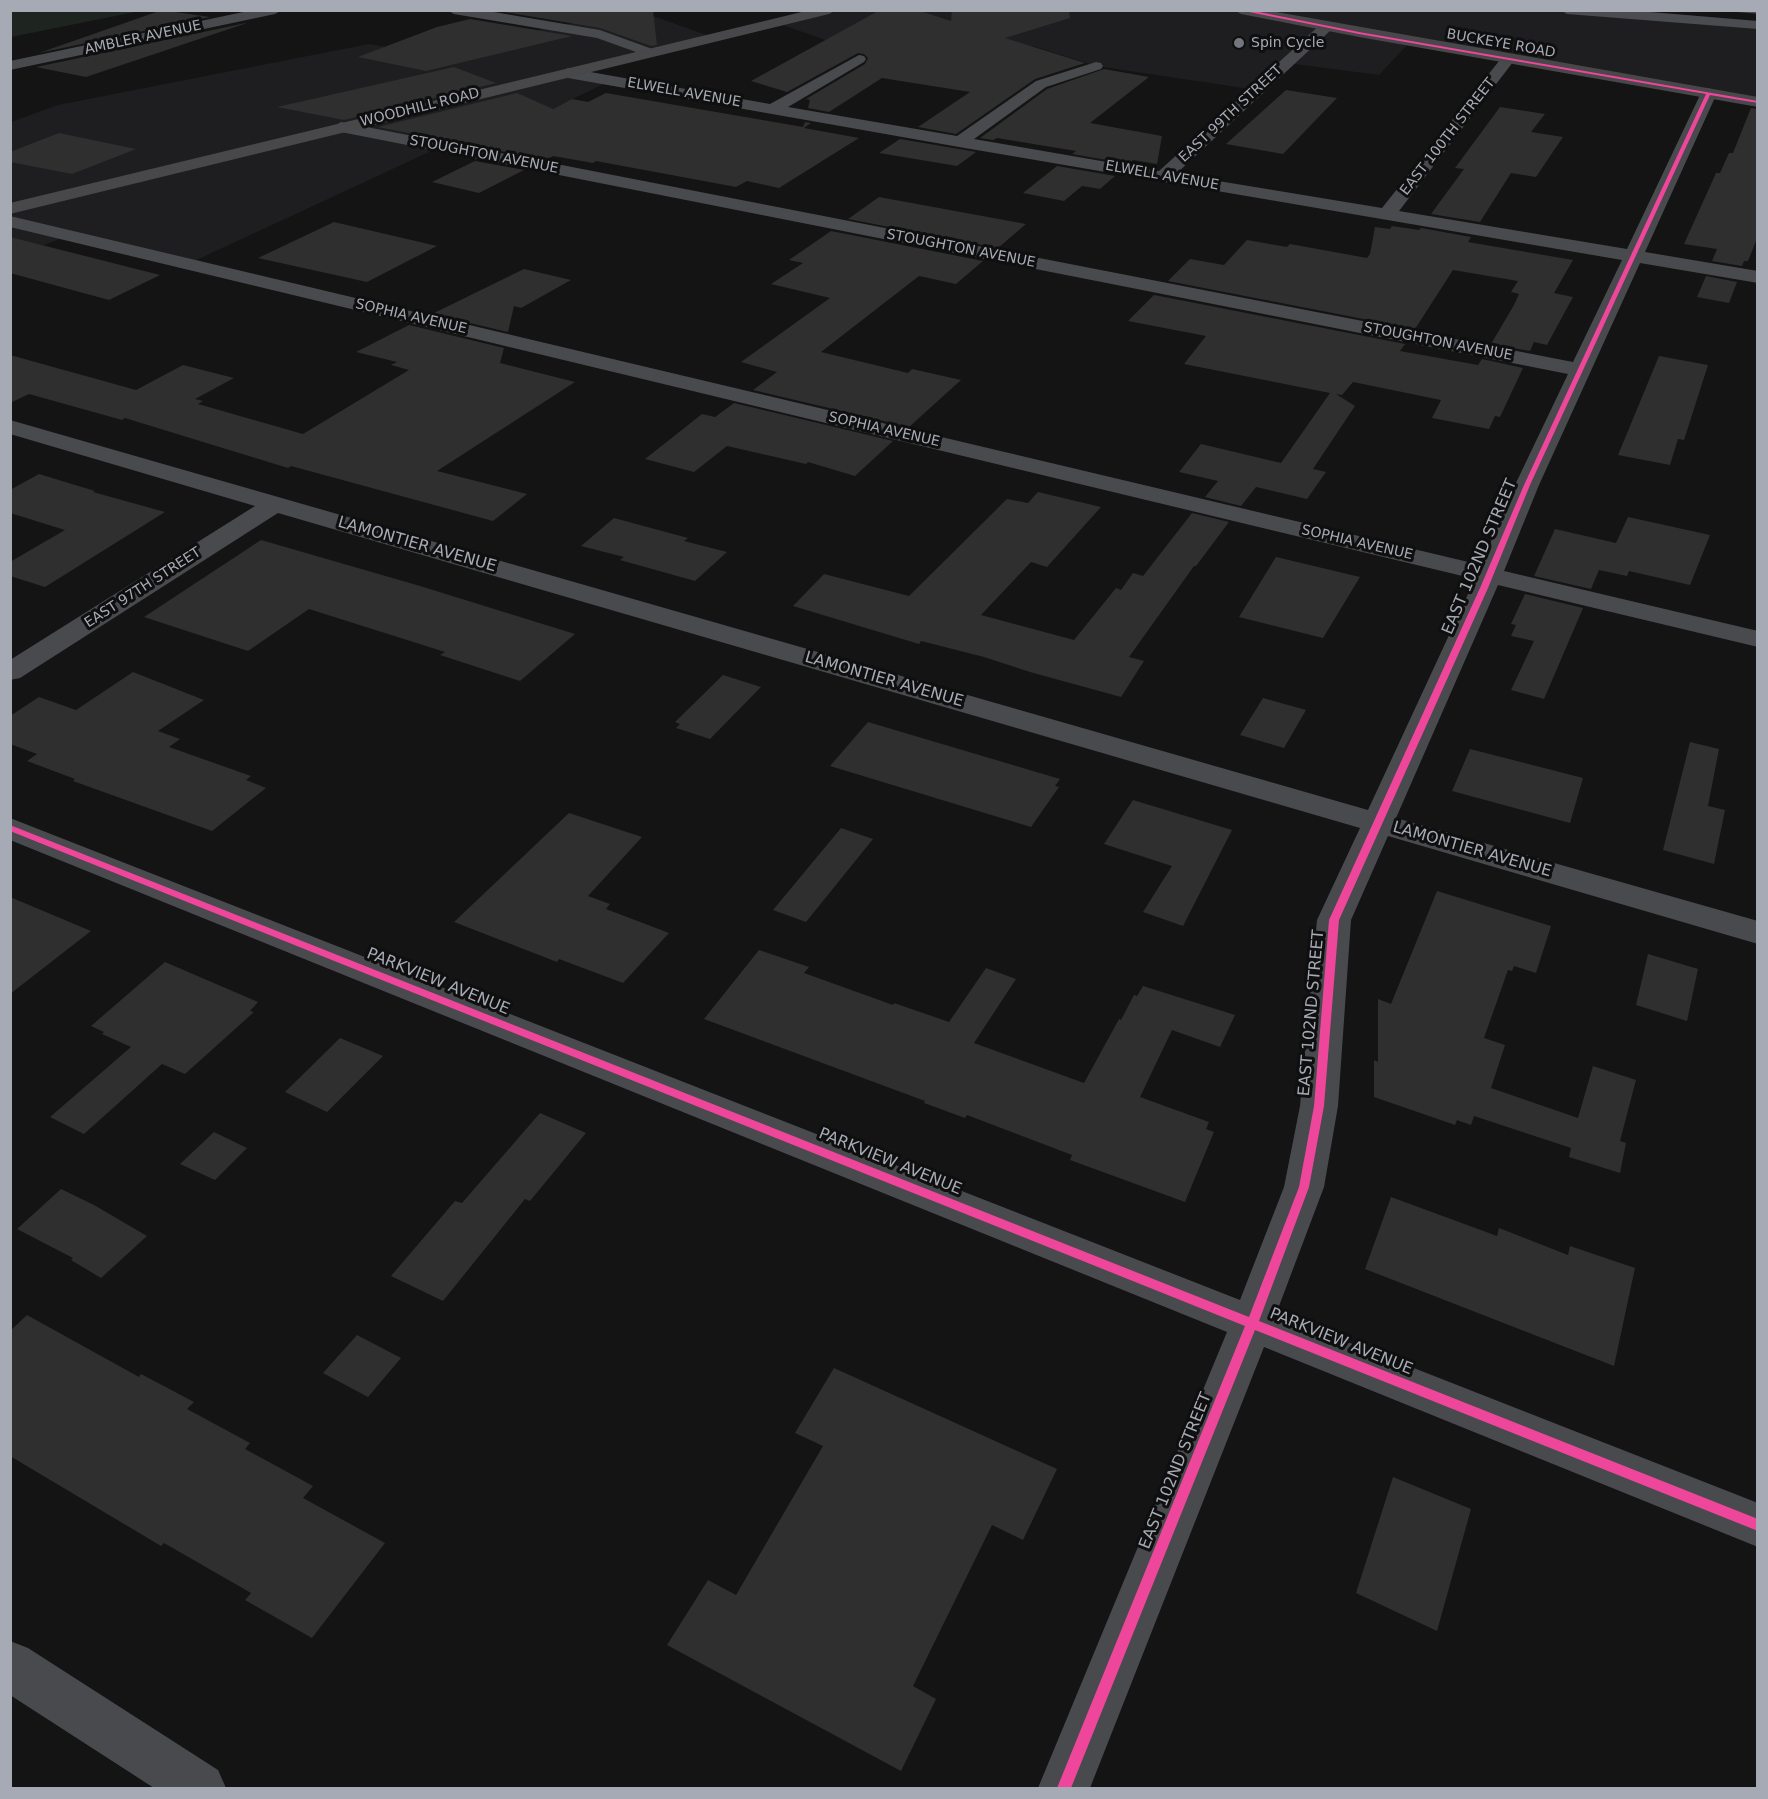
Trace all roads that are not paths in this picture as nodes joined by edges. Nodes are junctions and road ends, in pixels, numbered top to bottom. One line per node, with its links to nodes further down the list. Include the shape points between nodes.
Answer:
1 (274, 10): 11 (street, AMBLER AVENUE)
2 (454, 10): 8 (street, via 600,34)
3 (829, 10): 8 (main road, WOODHILL ROAD)
4 (1241, 10): 7 (main road, BUCKEYE ROAD)
5 (1567, 10): 6 (main road)
6 (1758, 25)
7 (1326, 27): 10 (main road, BUCKEYE ROAD); 19 (street, EAST 99TH STREET)
8 (650, 53): 13 (main road, WOODHILL ROAD)
9 (859, 59): 16 (street)
10 (1508, 59): 14 (main road, BUCKEYE ROAD); 21 (street, EAST 100TH STREET)
11 (10, 66)
12 (1096, 66): 18 (street, via 1041,84)
13 (568, 73): 16 (street, ELWELL AVENUE); 17 (main road, WOODHILL ROAD)
14 (1709, 93): 15 (main road, BUCKEYE ROAD); 23 (street, EAST 102ND STREET)
15 (1758, 102)
16 (772, 109): 18 (street, ELWELL AVENUE)
17 (341, 127): 20 (main road, WOODHILL ROAD); 25 (street, STOUGHTON AVENUE)
18 (959, 142): 19 (street, ELWELL AVENUE)
19 (1163, 177): 21 (street, ELWELL AVENUE)
20 (10, 209)
21 (1387, 214): 23 (street, ELWELL AVENUE)
22 (10, 220): 28 (street, SOPHIA AVENUE)
23 (1634, 256): 24 (street, ELWELL AVENUE); 25 (street, EAST 102ND STREET)
24 (1758, 277)
25 (1581, 370): 28 (street, EAST 102ND STREET)
26 (10, 427): 27 (street, LAMONTIER AVENUE)
27 (275, 504): 30 (street, EAST 97TH STREET); 31 (street, LAMONTIER AVENUE)
28 (1489, 575): 29 (street, SOPHIA AVENUE); 31 (street, EAST 102ND STREET)
29 (1758, 639)
30 (10, 672)
31 (1380, 823): 33 (street, LAMONTIER AVENUE); 34 (street, EAST 102ND STREET, via 1334,920 1319,1106 1304,1187)
32 (10, 828): 34 (street, PARKVIEW AVENUE)
33 (1758, 933)
34 (1252, 1323): 35 (street, PARKVIEW AVENUE); 38 (street, EAST 102ND STREET)
35 (1758, 1525)
36 (10, 1666): 37 (street)
37 (200, 1788)
38 (1064, 1788)

